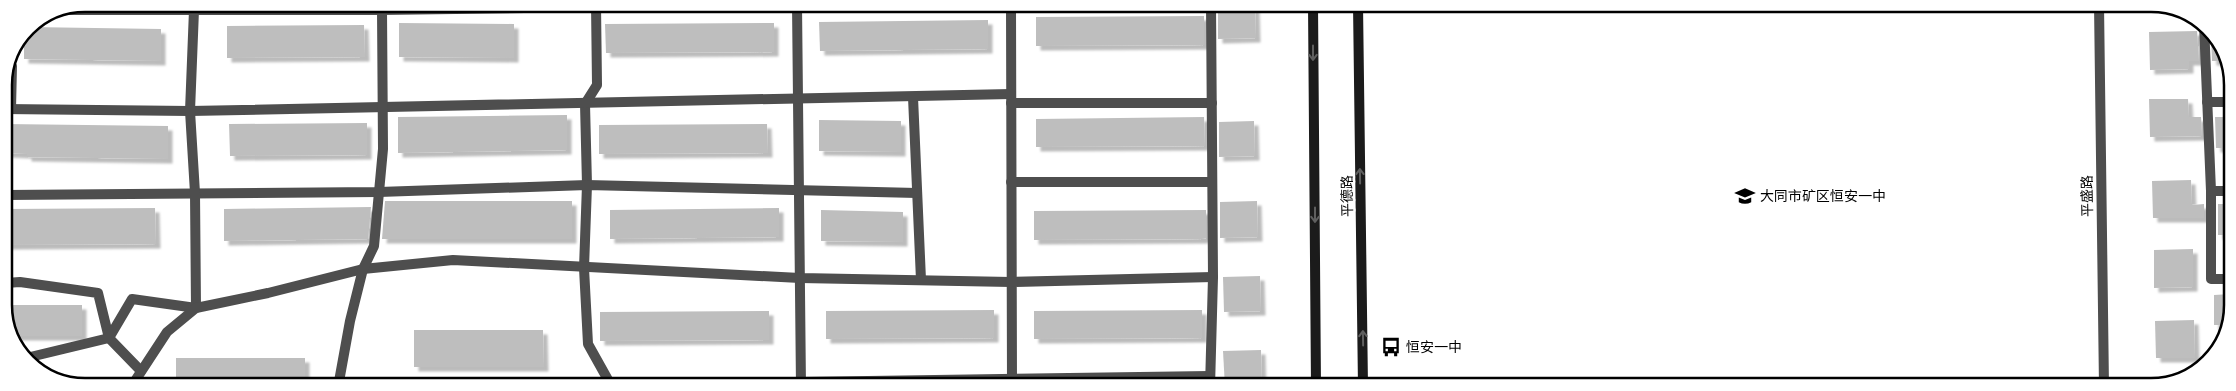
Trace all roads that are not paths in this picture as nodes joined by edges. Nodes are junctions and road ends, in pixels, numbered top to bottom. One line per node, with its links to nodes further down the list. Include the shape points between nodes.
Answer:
1 (194, 12): 20 (street)
2 (382, 12): 18 (street)
3 (596, 12): 17 (street, via 596,85)
4 (797, 12): 12 (street)
5 (1011, 12): 13 (street)
6 (1211, 12): 16 (street)
7 (1313, 12): 49 (main road, one-way to 49)
8 (1358, 12): 50 (main road, 平德路, one-way to 8)
9 (2099, 12): 51 (street, 平盛路)
10 (2204, 36): 14 (street)
11 (914, 96): 12 (street); 13 (street); 29 (street)
12 (798, 99): 17 (street); 24 (street)
13 (1011, 99): 16 (street); 21 (street)
14 (2207, 102): 15 (street); 25 (street)
15 (2224, 102)
16 (1212, 103): 22 (street)
17 (585, 104): 18 (street); 23 (street)
18 (383, 107): 20 (street); 27 (street)
19 (12, 109): 20 (street)
20 (190, 111): 28 (street)
21 (1011, 182): 22 (street); 37 (street)
22 (1212, 182): 33 (street)
23 (587, 185): 24 (street); 27 (street); 31 (street)
24 (799, 189): 29 (street); 34 (street)
25 (2211, 191): 26 (street); 35 (street, via 2211,279)
26 (2224, 191)
27 (379, 192): 28 (street); 32 (street, via 374,246)
28 (196, 193): 30 (street); 39 (street)
29 (917, 193): 36 (street)
30 (12, 195)
31 (584, 268): 32 (street, via 453,260); 34 (street); 45 (street, via 588,344)
32 (363, 269): 39 (street); 44 (street)
33 (1213, 277): 37 (street); 48 (street)
34 (800, 278): 36 (street); 46 (street)
35 (2224, 278)
36 (921, 280): 37 (street)
37 (1011, 282): 47 (street)
38 (12, 283): 40 (street, via 98,293)
39 (196, 308): 40 (street, via 132,298); 42 (street, via 167,332)
40 (109, 338): 41 (street); 42 (street)
41 (34, 356)
42 (141, 371): 43 (street)
43 (136, 378)
44 (340, 378)
45 (607, 378)
46 (801, 378)
47 (1012, 378)
48 (1210, 378)
49 (1316, 378)
50 (1363, 378)
51 (2104, 378)

